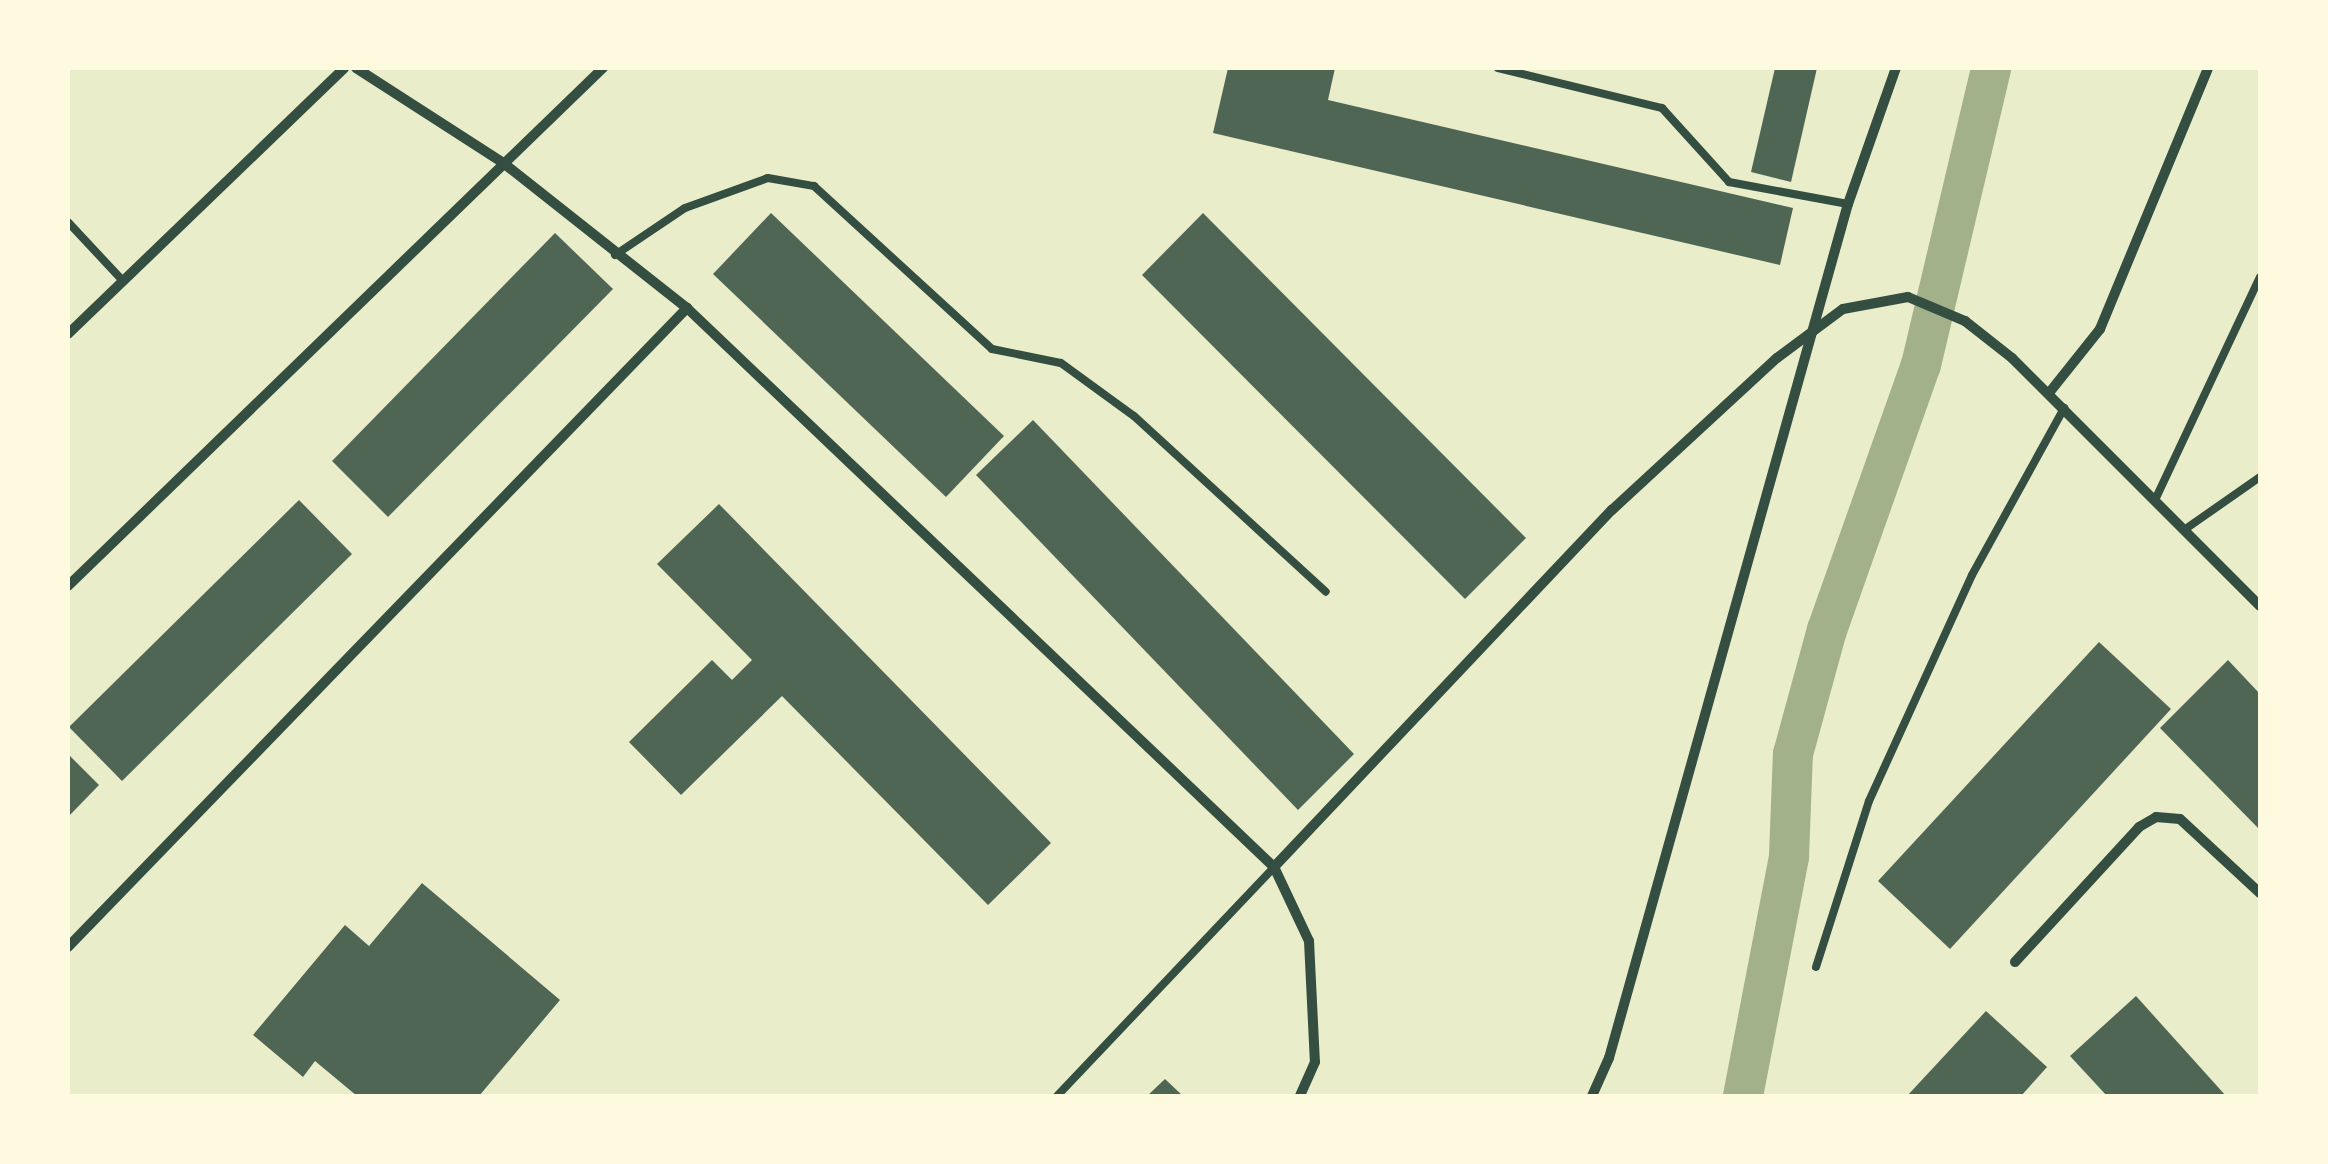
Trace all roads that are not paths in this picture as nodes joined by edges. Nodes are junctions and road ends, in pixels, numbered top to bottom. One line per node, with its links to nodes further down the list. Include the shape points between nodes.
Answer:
1 (344, 68): 12 (street)
2 (356, 68): 7 (street)
3 (603, 68): 7 (street)
4 (1498, 68): 8 (lane, via 1662,108 1729,182)
5 (1896, 68): 8 (street)
6 (2208, 68): 16 (street, via 2100,329)
7 (502, 162): 10 (street); 21 (street)
8 (1848, 204): 14 (street)
9 (68, 222): 12 (lane)
10 (616, 255): 13 (street); 22 (lane, via 685,208 768,178 814,186 992,349 1061,363 1134,416)
11 (2260, 277): 19 (lane)
12 (122, 280): 15 (street)
13 (687, 308): 24 (street); 26 (street)
14 (1813, 332): 16 (street, via 1843,310 1908,297 1965,321); 24 (street, via 1612,510); 31 (street, via 1609,1058)
15 (68, 334)
16 (2049, 393): 17 (street)
17 (2064, 408): 19 (street); 28 (lane, via 1972,576 1869,801)
18 (2260, 477): 20 (lane)
19 (2155, 500): 20 (street)
20 (2184, 530): 23 (street)
21 (68, 586)
22 (1326, 592)
23 (2260, 606)
24 (1274, 867): 29 (lane); 30 (street, via 1309,942 1315,1062)
25 (2260, 893): 27 (street, via 2180,819 2156,817 2139,827)
26 (68, 947)
27 (2015, 962)
28 (1816, 967)
29 (1057, 1096)
30 (1300, 1096)
31 (1592, 1096)

